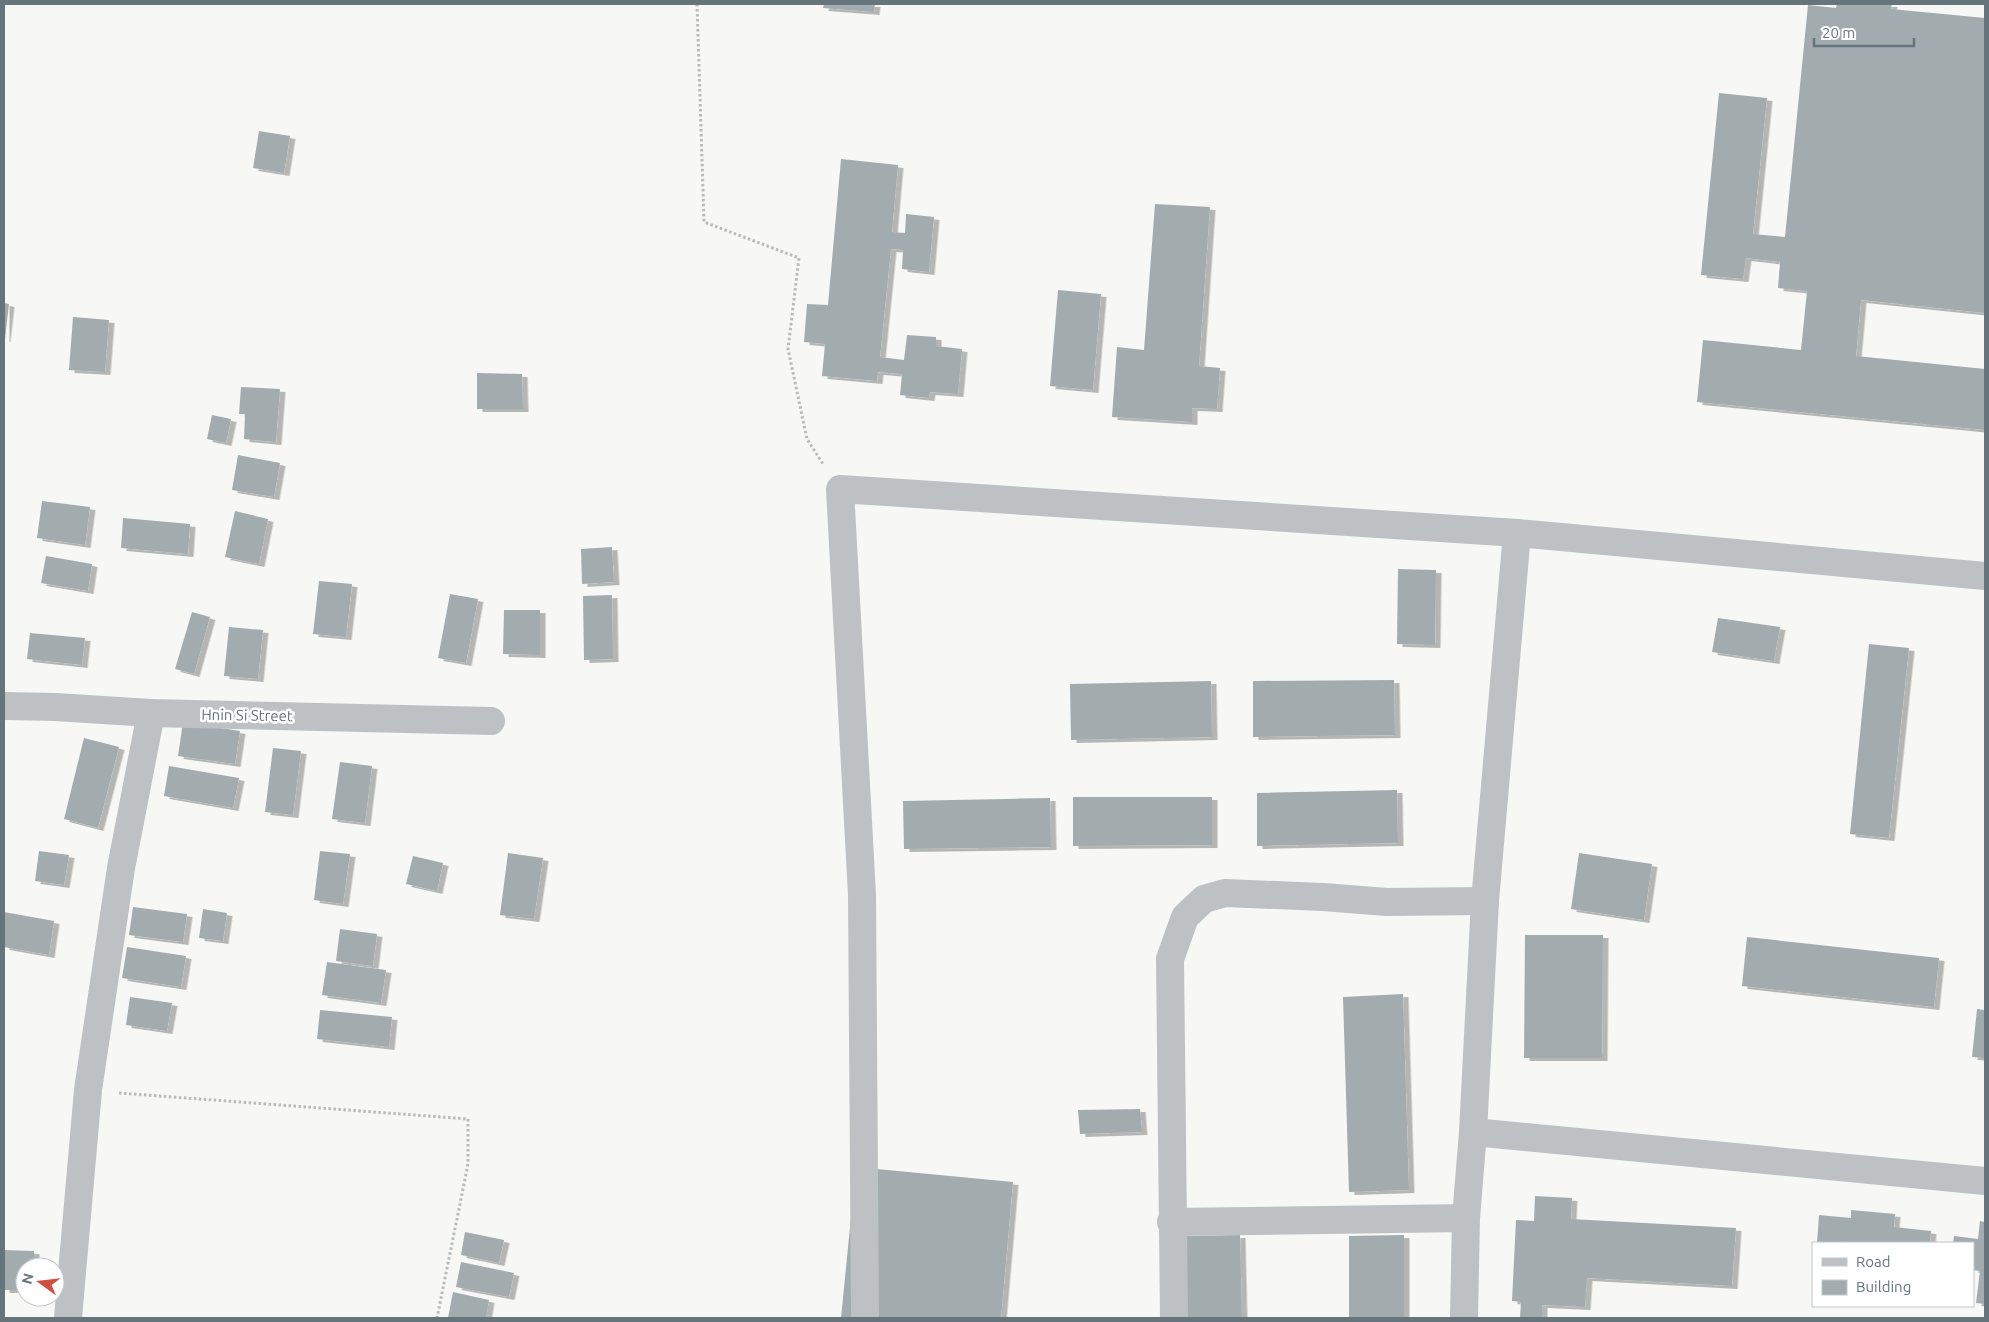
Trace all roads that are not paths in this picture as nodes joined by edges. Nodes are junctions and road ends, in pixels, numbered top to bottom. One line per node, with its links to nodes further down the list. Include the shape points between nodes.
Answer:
1 (1517, 533): 2 (street); 6 (street); 12 (street, via 840,489 862,895)
2 (1985, 576)
3 (4, 706): 4 (street, Hnin Si Street)
4 (151, 713): 5 (street, Hnin Si Street); 11 (street, via 122,868 88,1090)
5 (491, 721)
6 (1485, 901): 7 (street); 10 (street, via 1387,902 1225,893 1204,899 1185,917 1170,959)
7 (1473, 1132): 8 (street); 9 (street)
8 (1985, 1181)
9 (1466, 1218): 10 (street); 14 (street)
10 (1172, 1222): 13 (street)
11 (68, 1318)
12 (865, 1318)
13 (1174, 1318)
14 (1464, 1318)

